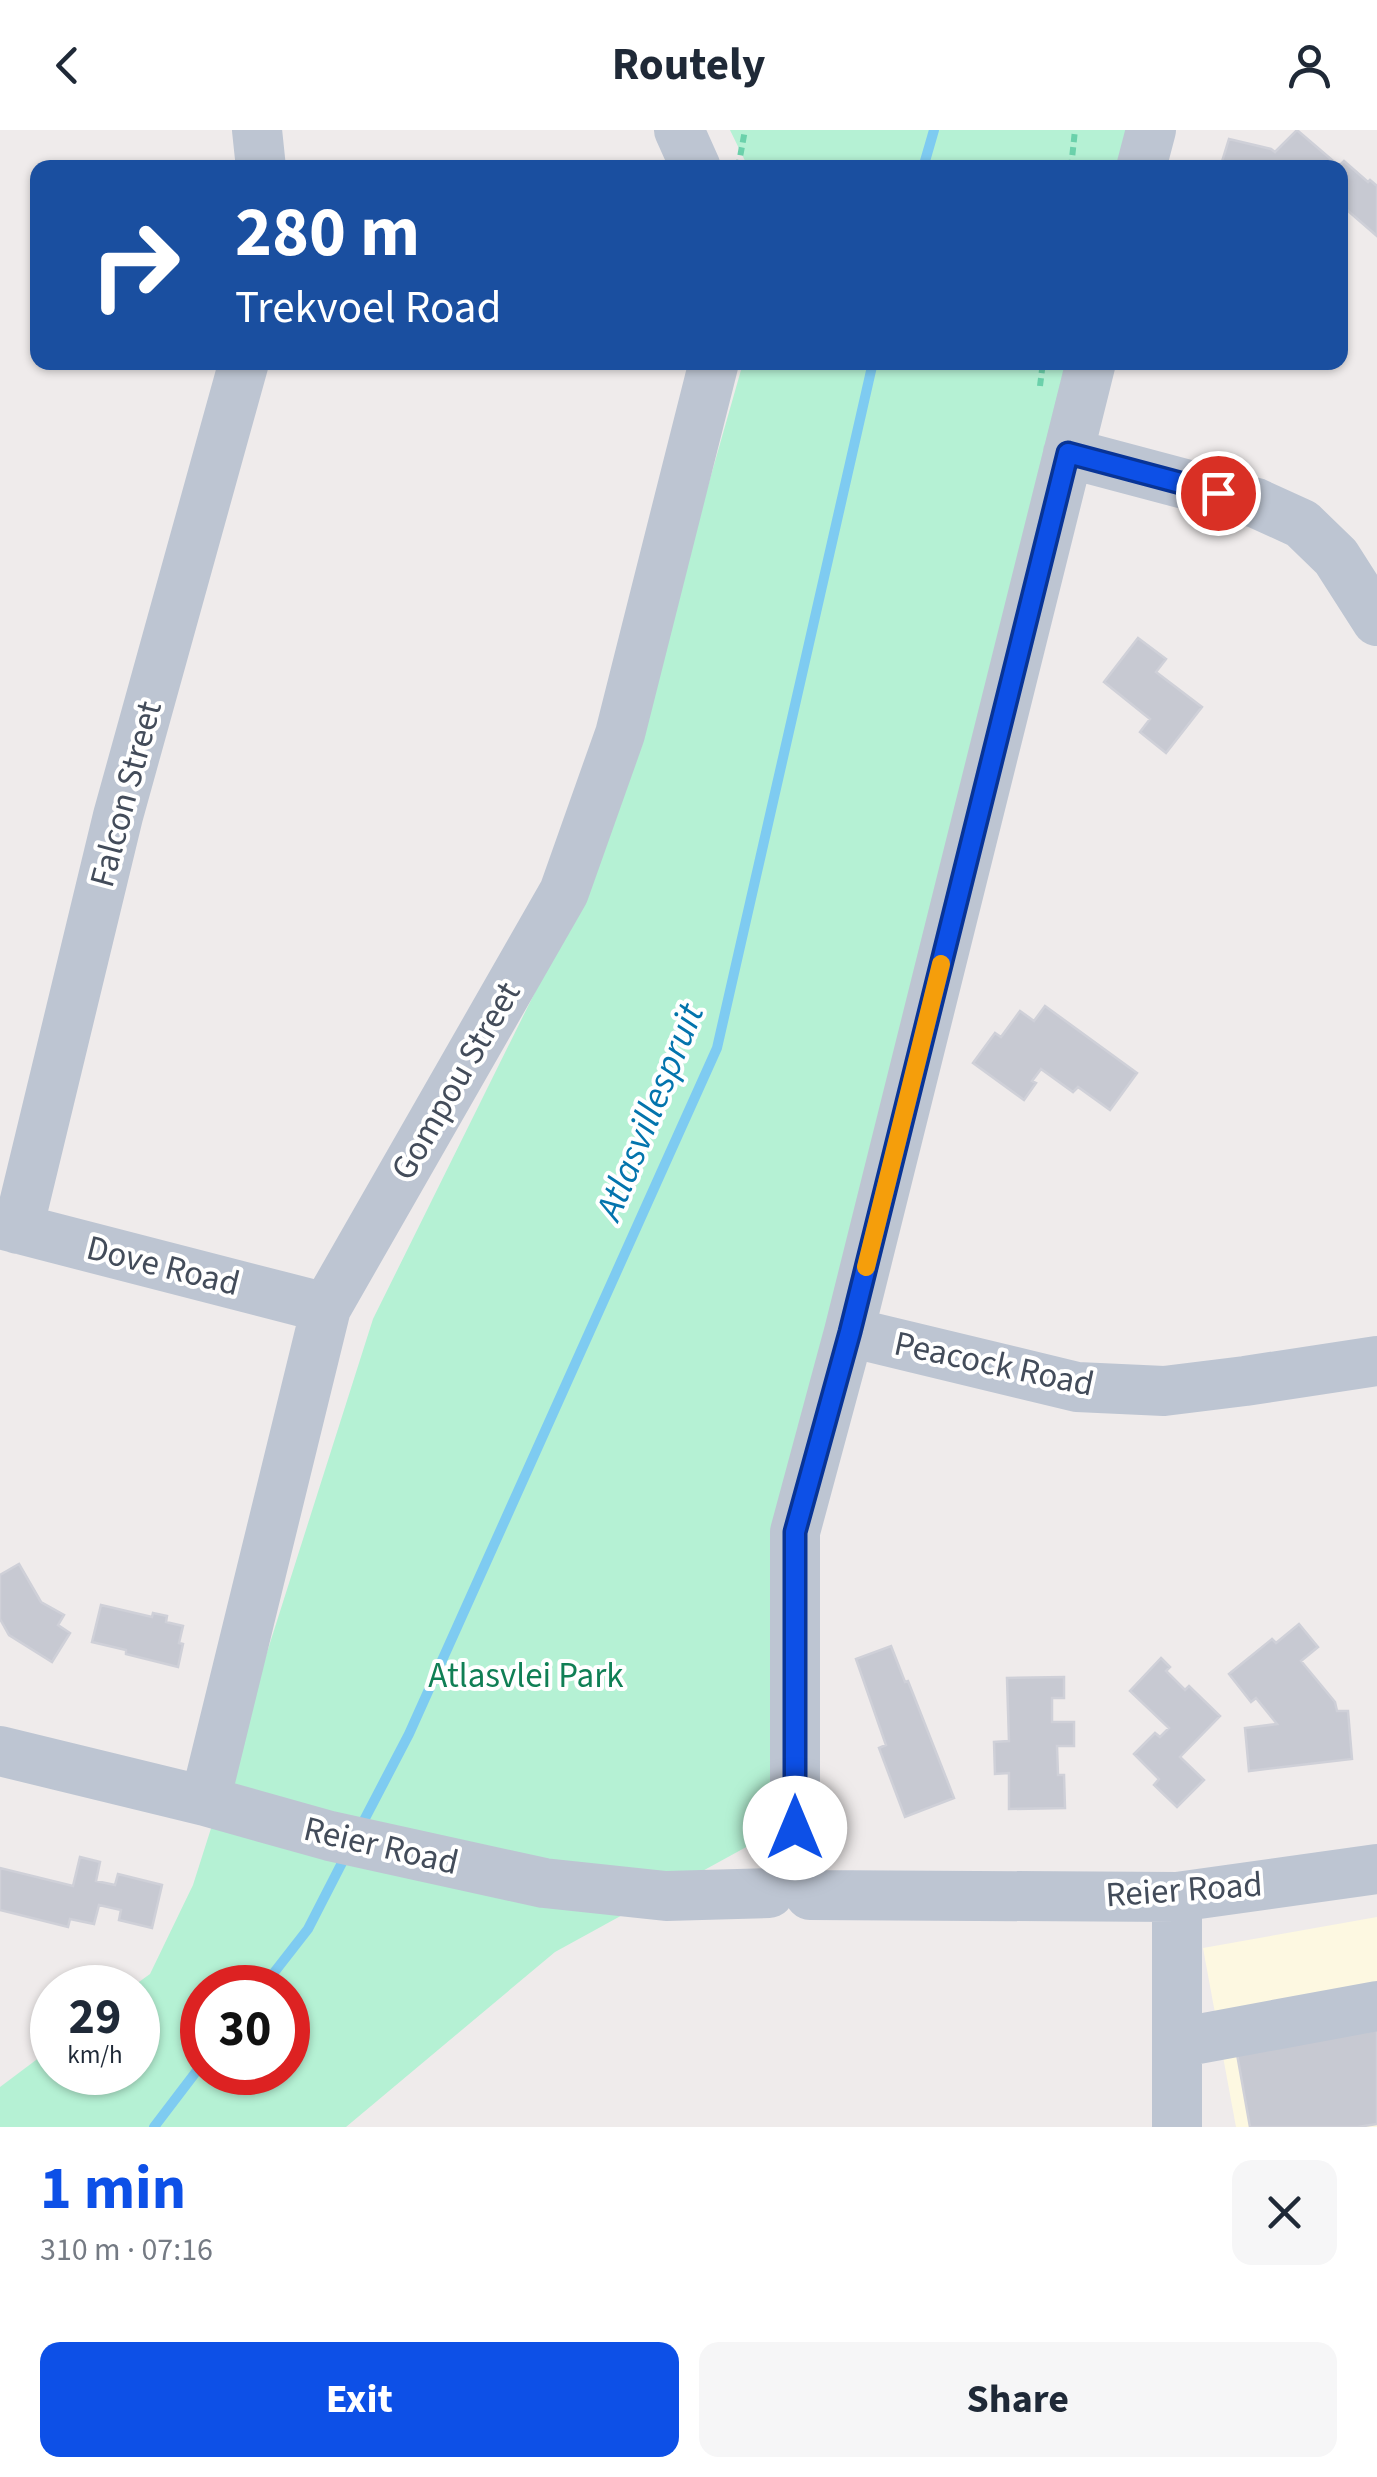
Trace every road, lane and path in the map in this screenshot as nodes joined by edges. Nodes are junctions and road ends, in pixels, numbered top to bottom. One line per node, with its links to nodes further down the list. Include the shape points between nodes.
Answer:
1 (257, 130): 6 (street)
2 (679, 130): 7 (street)
3 (745, 130): 8 (path)
4 (1075, 130): 9 (path)
5 (1151, 130): 10 (street)
6 (259, 160)
7 (692, 160)
8 (739, 160)
9 (1072, 160)
10 (1143, 160)
11 (242, 370): 16 (street, Falcon Street)
12 (712, 370): 17 (street, Gompou Street, via 620,734 564,892)
13 (1090, 370): 14 (street)
14 (1068, 453): 15 (street, via 1256,503 1302,524 1336,558); 18 (street)
15 (1377, 620)
16 (9, 1226): 17 (street, Dove Road)
17 (326, 1308): 21 (street, Gompou Street)
18 (850, 1332): 19 (street, Peacock Road, via 1078,1387 1164,1392); 23 (street, via 795,1532)
19 (1377, 1361)
20 (0, 1751): 21 (street, Reier Road)
21 (204, 1800): 23 (street, Reier Road, via 544,1884 666,1896)
22 (1377, 1869): 24 (street, Reier Road)
23 (791, 1885): 24 (street, Reier Road)
24 (1177, 1897): 26 (street)
25 (1377, 2006): 26 (street)
26 (1178, 2043): 27 (street)
27 (1178, 2127)

